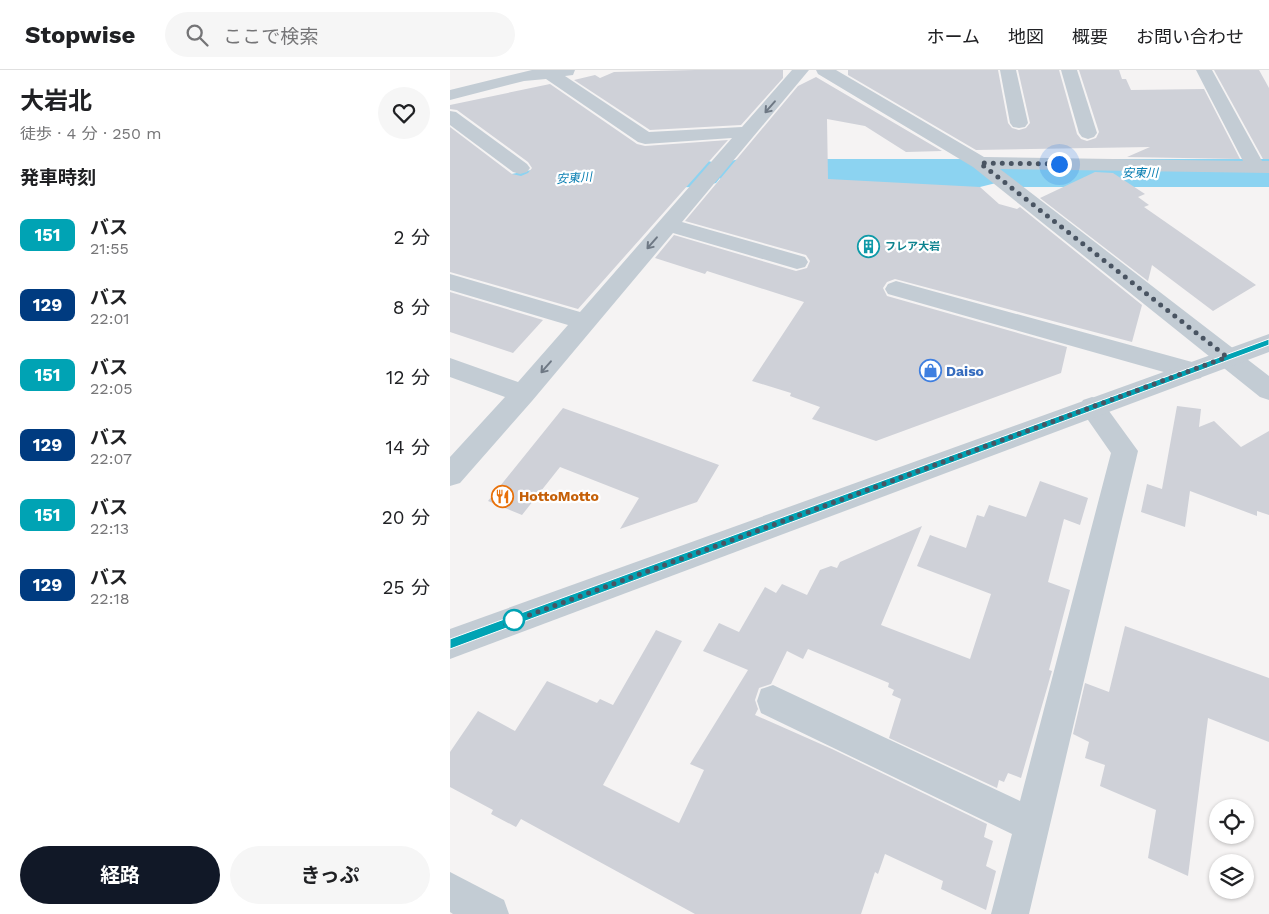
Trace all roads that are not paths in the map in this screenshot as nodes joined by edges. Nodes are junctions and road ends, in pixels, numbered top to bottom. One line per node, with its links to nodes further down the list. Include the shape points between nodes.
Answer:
1 (489, 70): 9 (street)
2 (576, 70): 8 (street)
3 (802, 70): 13 (street, one-way to 13)
4 (824, 70): 15 (street)
5 (1008, 70): 12 (street)
6 (1068, 70): 14 (street)
7 (1204, 70): 16 (street)
8 (549, 73): 9 (street); 13 (street, via 646,138)
9 (504, 81): 10 (street)
10 (450, 95)
11 (450, 116): 17 (street)
12 (1019, 123)
13 (748, 132): 18 (street)
14 (1088, 133)
15 (980, 163): 16 (street); 24 (street)
16 (1262, 167)
17 (520, 168)
18 (668, 225): 19 (street); 22 (street, one-way to 22)
19 (797, 262)
20 (450, 282): 22 (street)
21 (896, 289): 26 (street)
22 (585, 322): 28 (street, one-way to 28)
23 (1269, 342): 24 (street)
24 (1227, 357): 26 (street); 27 (street)
25 (450, 367): 28 (street)
26 (1192, 370): 29 (street)
27 (1269, 390)
28 (523, 394): 30 (street)
29 (1092, 407): 31 (street); 33 (street, via 1126,451)
30 (450, 475)
31 (450, 644)
32 (773, 701): 33 (street)
33 (1032, 825): 36 (street)
34 (450, 891): 35 (street)
35 (490, 914)
36 (1010, 914)

